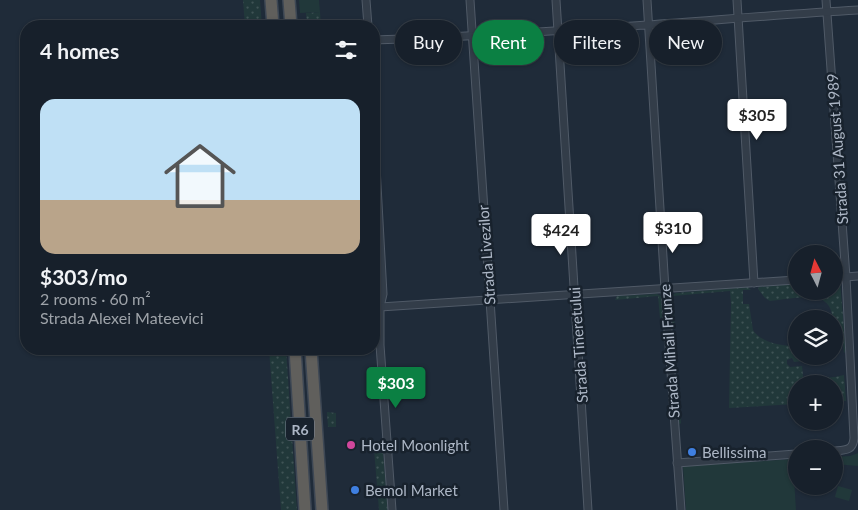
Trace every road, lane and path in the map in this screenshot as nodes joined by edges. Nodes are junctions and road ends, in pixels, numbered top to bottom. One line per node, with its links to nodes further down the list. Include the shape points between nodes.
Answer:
1 (271, 0): 12 (highway)
2 (289, 0): 13 (highway)
3 (366, 0): 14 (street)
4 (470, 0): 18 (street, Strada Livezilor)
5 (556, 0): 15 (street, Strada Tineretului)
6 (647, 0): 16 (street, Strada Mihail Frunze)
7 (737, 0): 11 (street)
8 (826, 0): 10 (street, Strada 31 August 1989)
9 (858, 10): 10 (street)
10 (827, 12): 11 (street); 25 (street, Strada 31 August 1989)
11 (738, 18): 16 (street); 27 (street)
12 (273, 20)
13 (291, 20)
14 (368, 20)
15 (557, 20)
16 (648, 25): 17 (street); 28 (street, Strada Mihail Frunze)
17 (639, 26)
18 (472, 36): 19 (street)
19 (380, 40)
20 (474, 65): 30 (street, Strada Livezilor)
21 (560, 65): 29 (street, Strada Tineretului)
22 (380, 239): 31 (street, via 383,294)
23 (858, 276): 25 (street)
24 (843, 277): 25 (street)
25 (846, 277): 34 (street, Strada 31 August 1989, via 854,443)
26 (788, 281): 27 (street)
27 (754, 283): 28 (street)
28 (665, 288): 29 (street); 36 (street, Strada Mihail Frunze)
29 (575, 294): 30 (street); 41 (street, Strada Tineretului)
30 (489, 300): 31 (street); 40 (street, Strada Livezilor)
31 (380, 308): 39 (street)
32 (294, 355): 37 (highway, R6)
33 (311, 355): 38 (highway, R6)
34 (843, 450)
35 (788, 455): 36 (street)
36 (677, 462): 42 (street, Strada Mihail Frunze)
37 (306, 510)
38 (322, 510)
39 (392, 510)
40 (504, 510)
41 (588, 510)
42 (681, 510)

